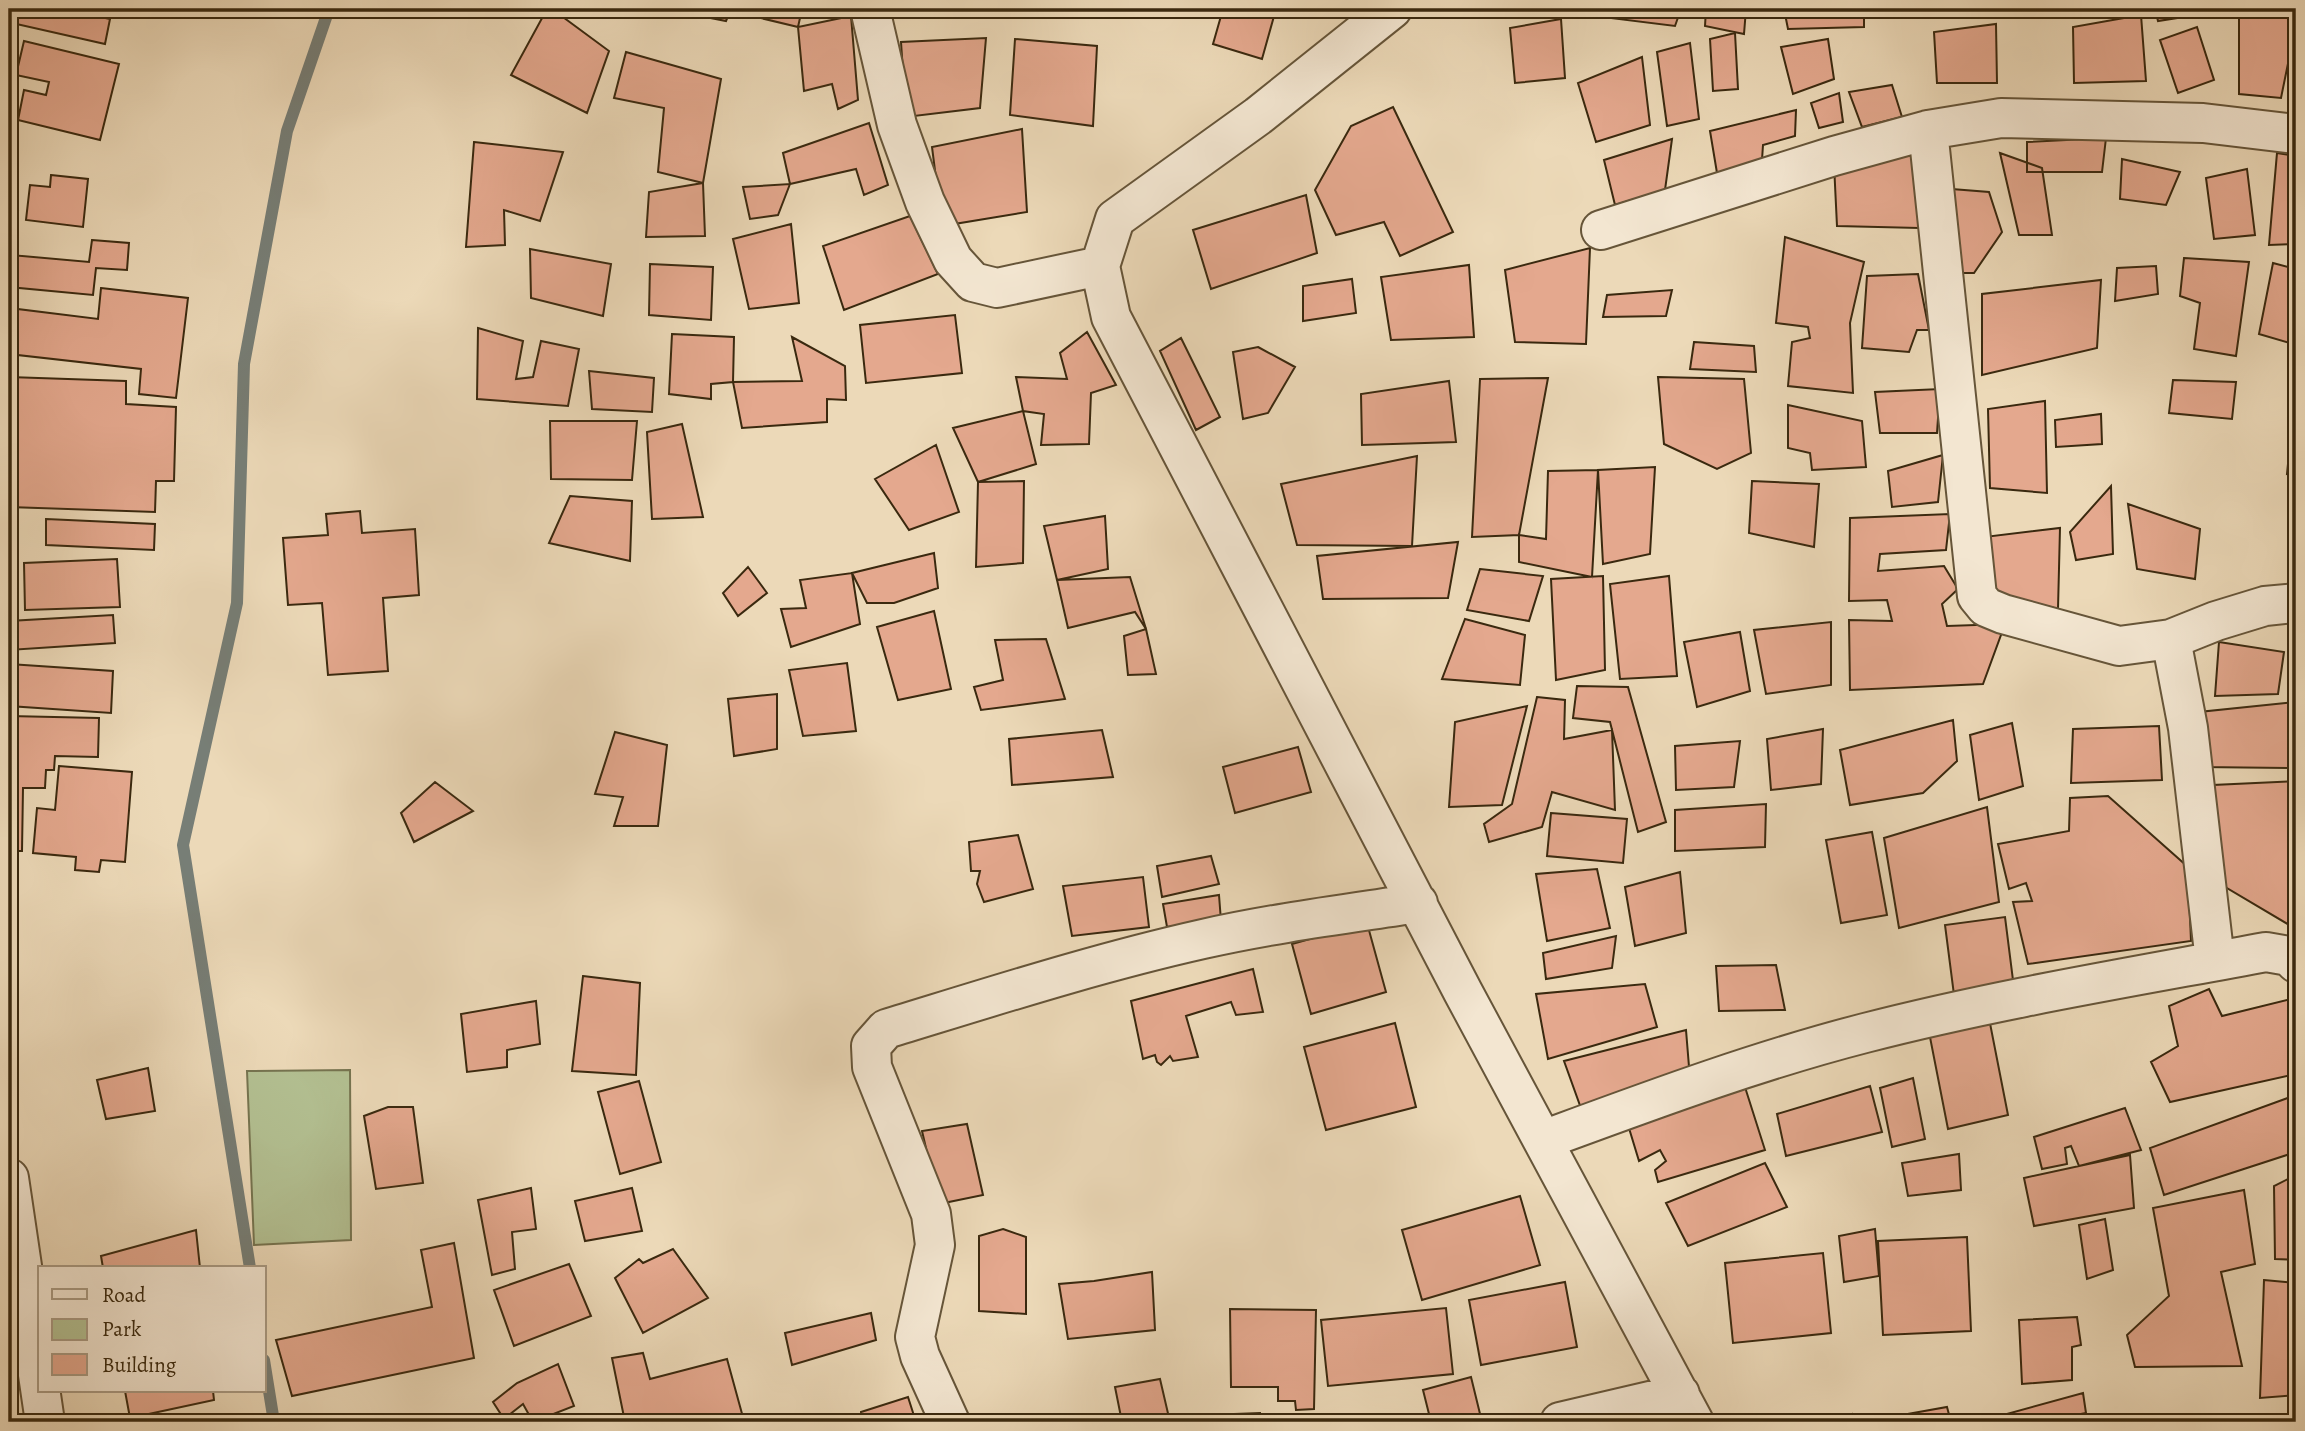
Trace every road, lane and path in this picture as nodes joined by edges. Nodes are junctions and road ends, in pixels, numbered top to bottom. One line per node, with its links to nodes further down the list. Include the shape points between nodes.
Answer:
1 (870, 9): 6 (street, via 897,125 925,202 953,260 966,275 973,282 997,288)
2 (1392, 9): 6 (street, via 1258,116 1115,219)
3 (1927, 130): 4 (street, via 2001,118 2203,123); 5 (street); 8 (street, via 1977,596 1986,607 2003,614 2119,646)
4 (2296, 134)
5 (1601, 230)
6 (1100, 266): 9 (street, via 1111,317)
7 (2296, 603): 8 (street, via 2265,606)
8 (2171, 639): 10 (street, via 2188,727)
9 (1418, 903): 12 (street); 18 (street, via 1203,939 1050,978 886,1030 871,1046 872,1067 931,1214 935,1245 915,1336)
10 (2215, 961): 11 (street, via 2266,952 2289,956); 12 (street, via 2023,996 1864,1033 1703,1082)
11 (2296, 963)
12 (1543, 1140): 16 (street)
13 (9, 1178): 14 (street)
14 (38, 1375)
15 (41, 1392): 17 (street)
16 (1687, 1408): 19 (street)
17 (45, 1422)
18 (950, 1422)
19 (1560, 1422)

